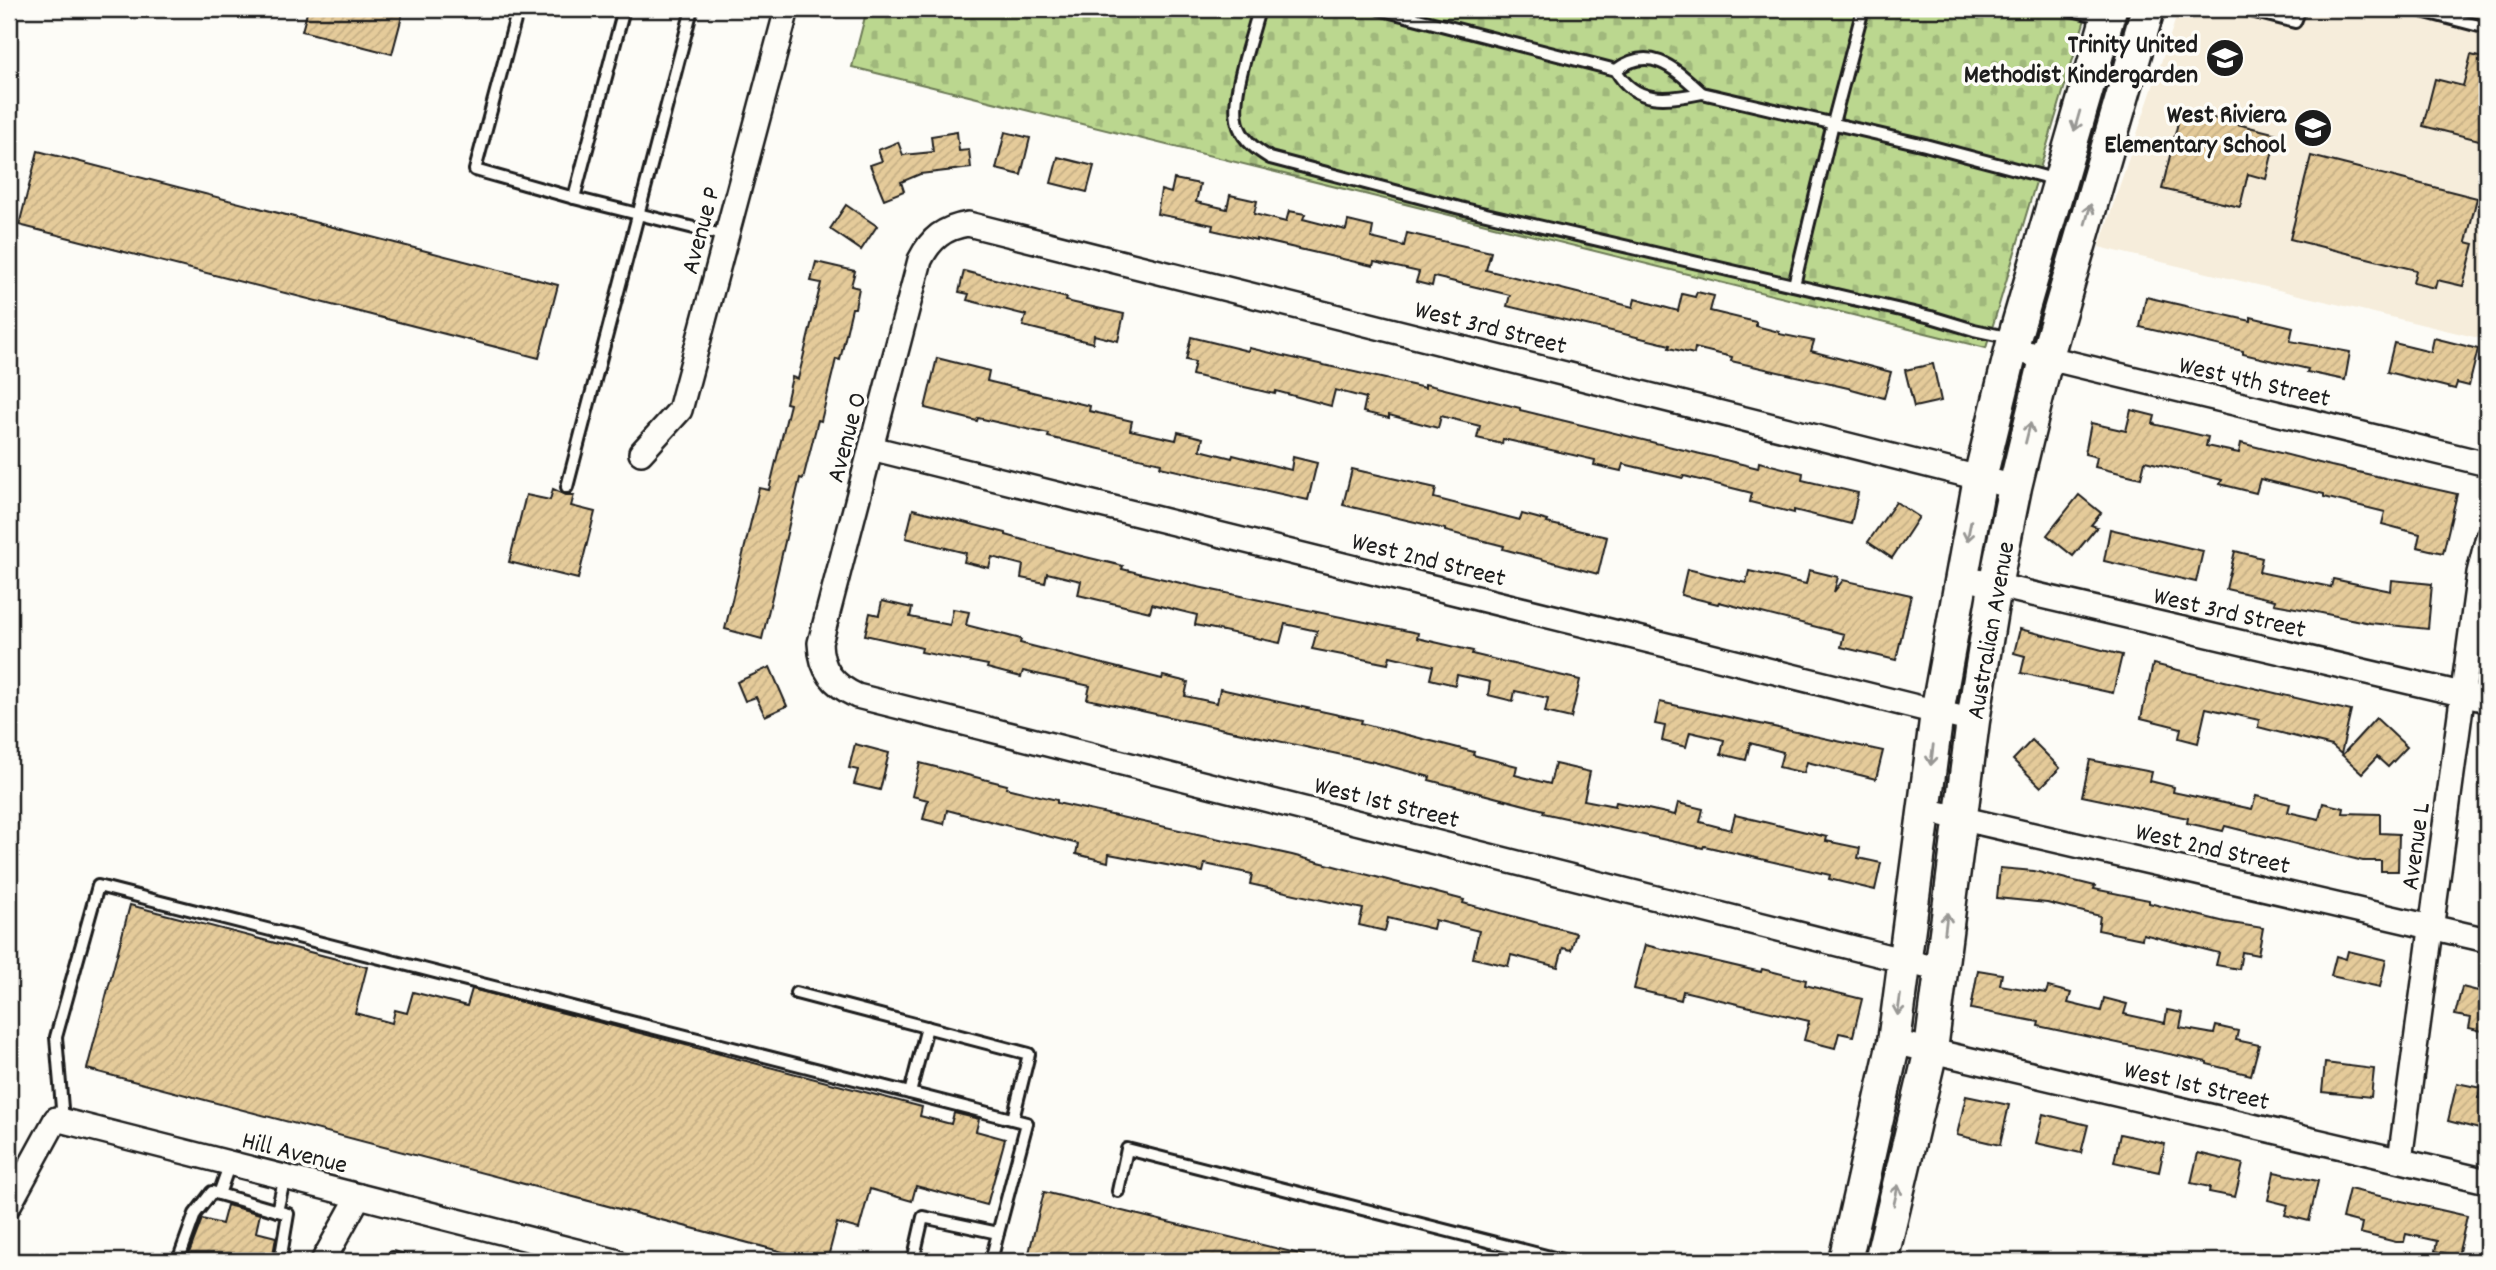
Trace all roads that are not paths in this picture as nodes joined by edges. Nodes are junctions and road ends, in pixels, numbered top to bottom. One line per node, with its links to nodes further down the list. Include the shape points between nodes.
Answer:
1 (518, 9): 19 (lane, via 475,170)
2 (624, 9): 19 (lane)
3 (692, 9): 20 (lane)
4 (787, 9): 22 (street, Avenue P)
5 (1259, 9): 23 (lane, via 1236,96 1239,126 1252,146 1270,158 1460,208)
6 (1379, 9): 15 (lane)
7 (1863, 9): 17 (lane)
8 (2067, 9): 13 (lane)
9 (2148, 9): 25 (main road, Australian Avenue, one-way to 9)
10 (2243, 9): 11 (lane, via 2295,22)
11 (2300, 9)
12 (2414, 9): 14 (lane)
13 (2108, 14): 18 (main road, Australian Avenue, one-way to 18)
14 (2487, 28)
15 (1616, 70): 16 (lane, via 1624,84 1637,93 1657,98); 16 (lane, via 1644,58 1664,63)
16 (1702, 93): 17 (lane)
17 (1833, 123): 18 (lane); 23 (lane)
18 (2060, 181): 24 (main road, Australian Avenue)
19 (574, 198): 20 (lane)
20 (637, 214): 22 (lane); 30 (lane)
21 (953, 227): 26 (street, Avenue O, via 937,235 920,260); 29 (street, West 3rd Street, via 968,224)
22 (726, 236): 27 (street, Avenue P, via 680,410)
23 (1794, 285): 24 (lane)
24 (2012, 344): 25 (street, West 4th Street); 29 (main road, Australian Avenue)
25 (2046, 359): 28 (street, West 4th Street); 31 (main road, Australian Avenue, one-way to 25)
26 (871, 448): 35 (street, Avenue O, via 820,643); 38 (street, West 2nd Street)
27 (641, 453)
28 (2487, 464)
29 (1980, 478): 31 (street, West 3rd Street); 33 (main road, Australian Avenue, one-way to 33)
30 (567, 487)
31 (2015, 487): 34 (main road, Australian Avenue)
32 (2487, 540): 36 (street, Avenue L)
33 (1960, 578): 34 (street, West 3rd Street); 38 (main road, Australian Avenue)
34 (1995, 586): 36 (street, West 3rd Street); 39 (main road, Australian Avenue)
35 (827, 674): 44 (street, West 1st Street, via 842,690 857,696)
36 (2463, 694): 37 (street, West 3rd Street); 42 (street, Avenue L)
37 (2487, 700)
38 (1937, 713): 39 (street, West 2nd Street); 40 (main road, Australian Avenue, one-way to 40)
39 (1973, 720): 41 (main road, Australian Avenue)
40 (1925, 810): 41 (street, West 2nd Street); 44 (main road, Australian Avenue)
41 (1959, 817): 42 (street, West 2nd Street); 45 (main road, Australian Avenue, one-way to 41)
42 (2432, 926): 43 (street, West 2nd Street); 53 (street, Avenue L)
43 (2487, 940)
44 (1905, 962): 45 (street, West 1st Street); 48 (main road, Australian Avenue, one-way to 48)
45 (1941, 970): 49 (main road, Australian Avenue)
46 (796, 993): 47 (lane)
47 (927, 1027): 50 (lane); 51 (lane, via 1030,1054)
48 (1894, 1042): 49 (street, West 1st Street); 73 (main road, Australian Avenue)
49 (1931, 1050): 53 (street, West 1st Street); 74 (main road, Australian Avenue, one-way to 49)
50 (910, 1093): 51 (lane); 52 (lane, via 98,886 56,1037)
51 (1013, 1119): 62 (lane, via 1027,1123)
52 (63, 1121): 54 (street, Hill Avenue); 60 (street, via 56,1119)
53 (2400, 1160): 56 (street, West 1st Street)
54 (230, 1163): 55 (street, Hill Avenue); 58 (lane)
55 (285, 1177): 59 (street, Hill Avenue); 61 (lane)
56 (2487, 1181)
57 (1118, 1191): 72 (lane, via 1127,1149)
58 (219, 1194): 61 (lane); 64 (lane, via 212,1192 195,1214)
59 (359, 1196): 63 (street, Hill Avenue); 66 (street)
60 (9, 1205)
61 (277, 1211): 65 (lane, via 288,1214)
62 (998, 1233): 70 (lane, via 923,1217); 71 (lane)
63 (542, 1253): 69 (street, Hill Avenue)
64 (178, 1261)
65 (280, 1261)
66 (323, 1261)
67 (391, 1261): 68 (lane)
68 (404, 1261)
69 (615, 1261)
70 (913, 1261)
71 (991, 1261)
72 (1566, 1261)
73 (1845, 1261)
74 (1881, 1261)

